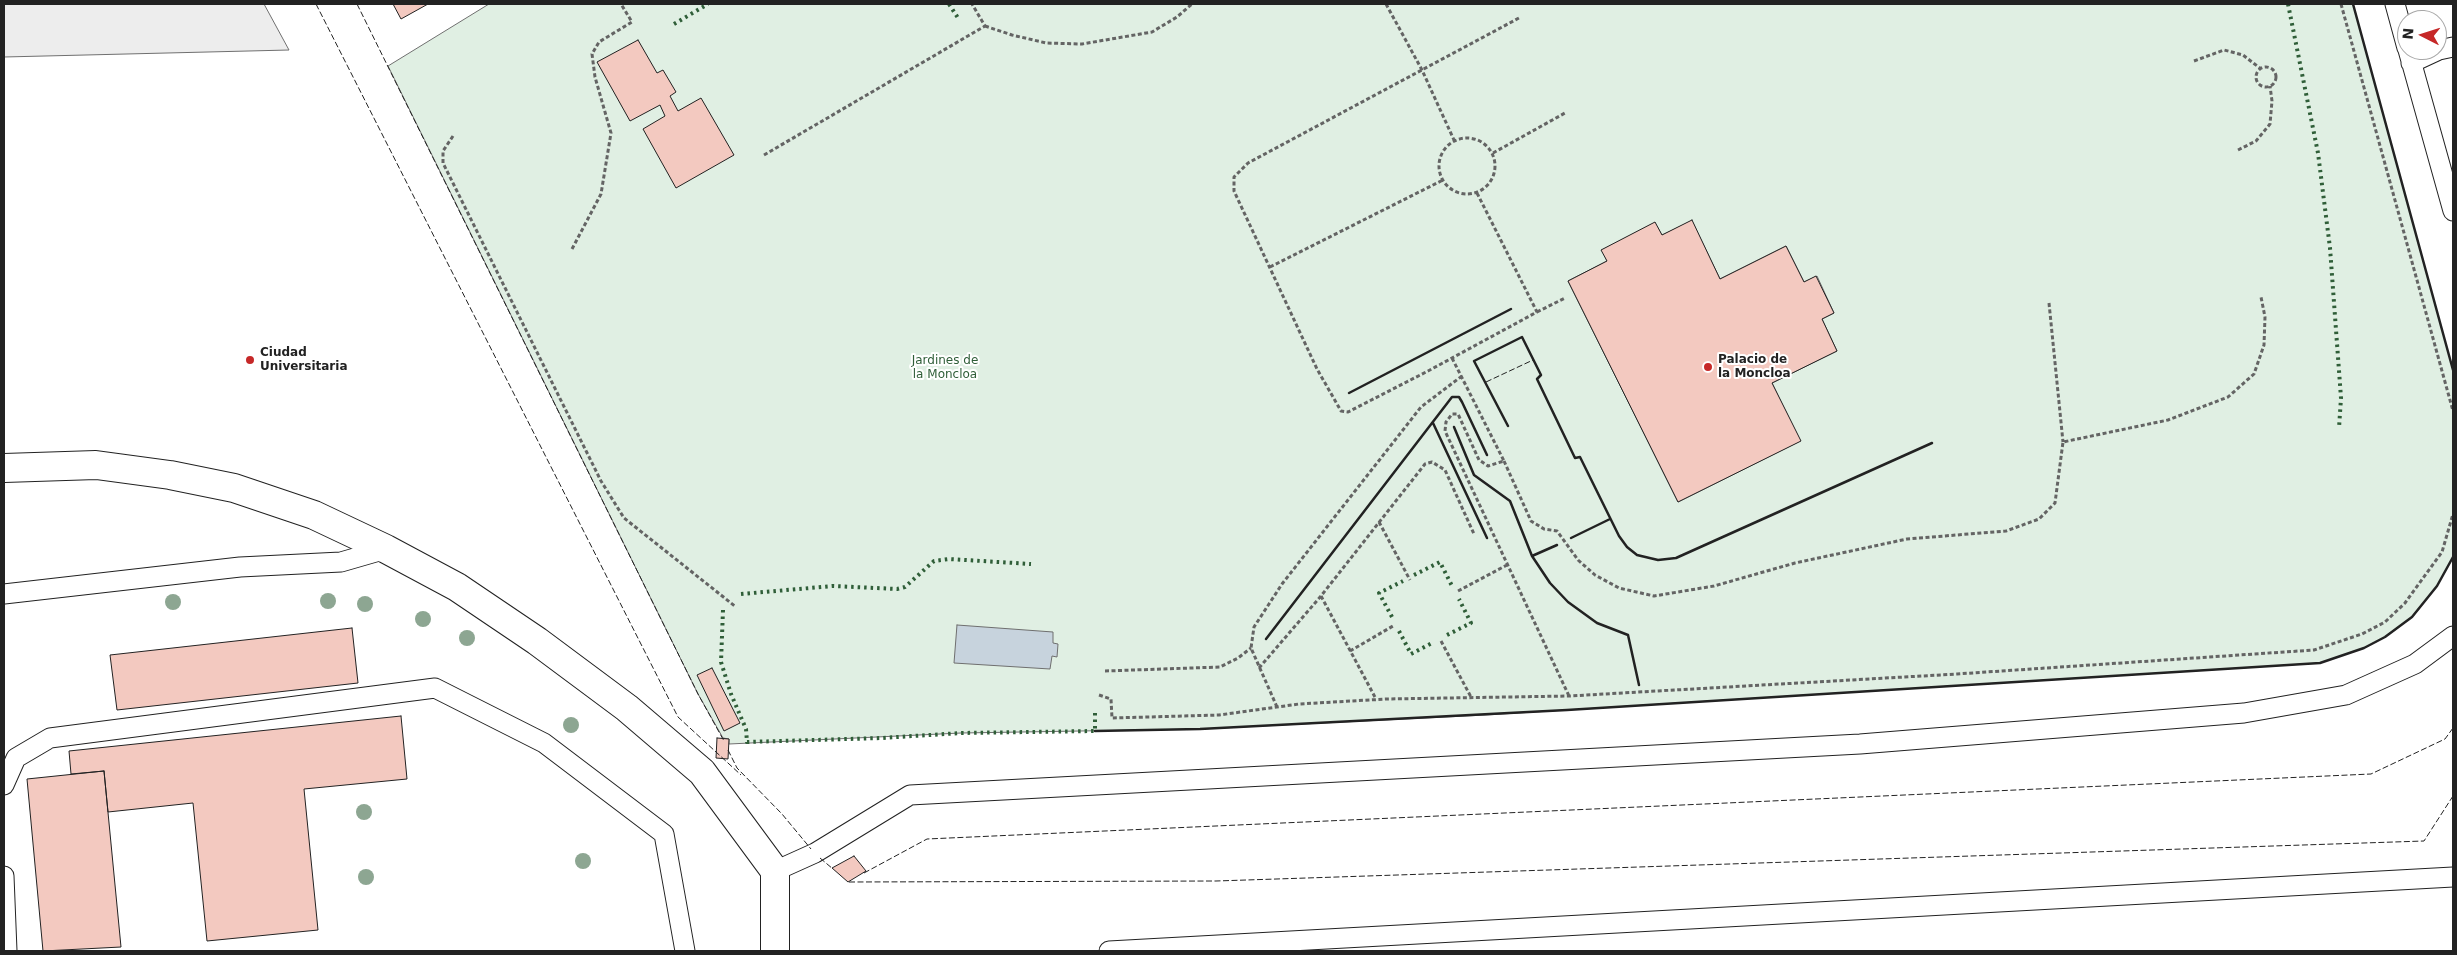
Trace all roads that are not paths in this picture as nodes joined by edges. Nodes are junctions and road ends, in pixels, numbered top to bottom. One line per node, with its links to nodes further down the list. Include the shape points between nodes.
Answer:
1 (2411, 60): 2 (lane)
2 (2453, 211)
3 (4, 468): 4 (street, via 96,465 234,488 314,515)
4 (386, 549): 5 (lane, via 341,562 240,567); 8 (street, via 457,587 628,708 702,772)
5 (4, 594)
6 (2453, 636): 8 (lane, via 2415,664 2346,695 2244,713 1860,744 910,795 815,853)
7 (4, 785): 12 (lane, via 16,758 50,738 435,688 544,743 664,834)
8 (775, 872): 13 (street)
9 (4, 876): 11 (lane)
10 (2453, 877): 14 (lane)
11 (7, 951)
12 (685, 951)
13 (775, 951)
14 (1109, 951)

